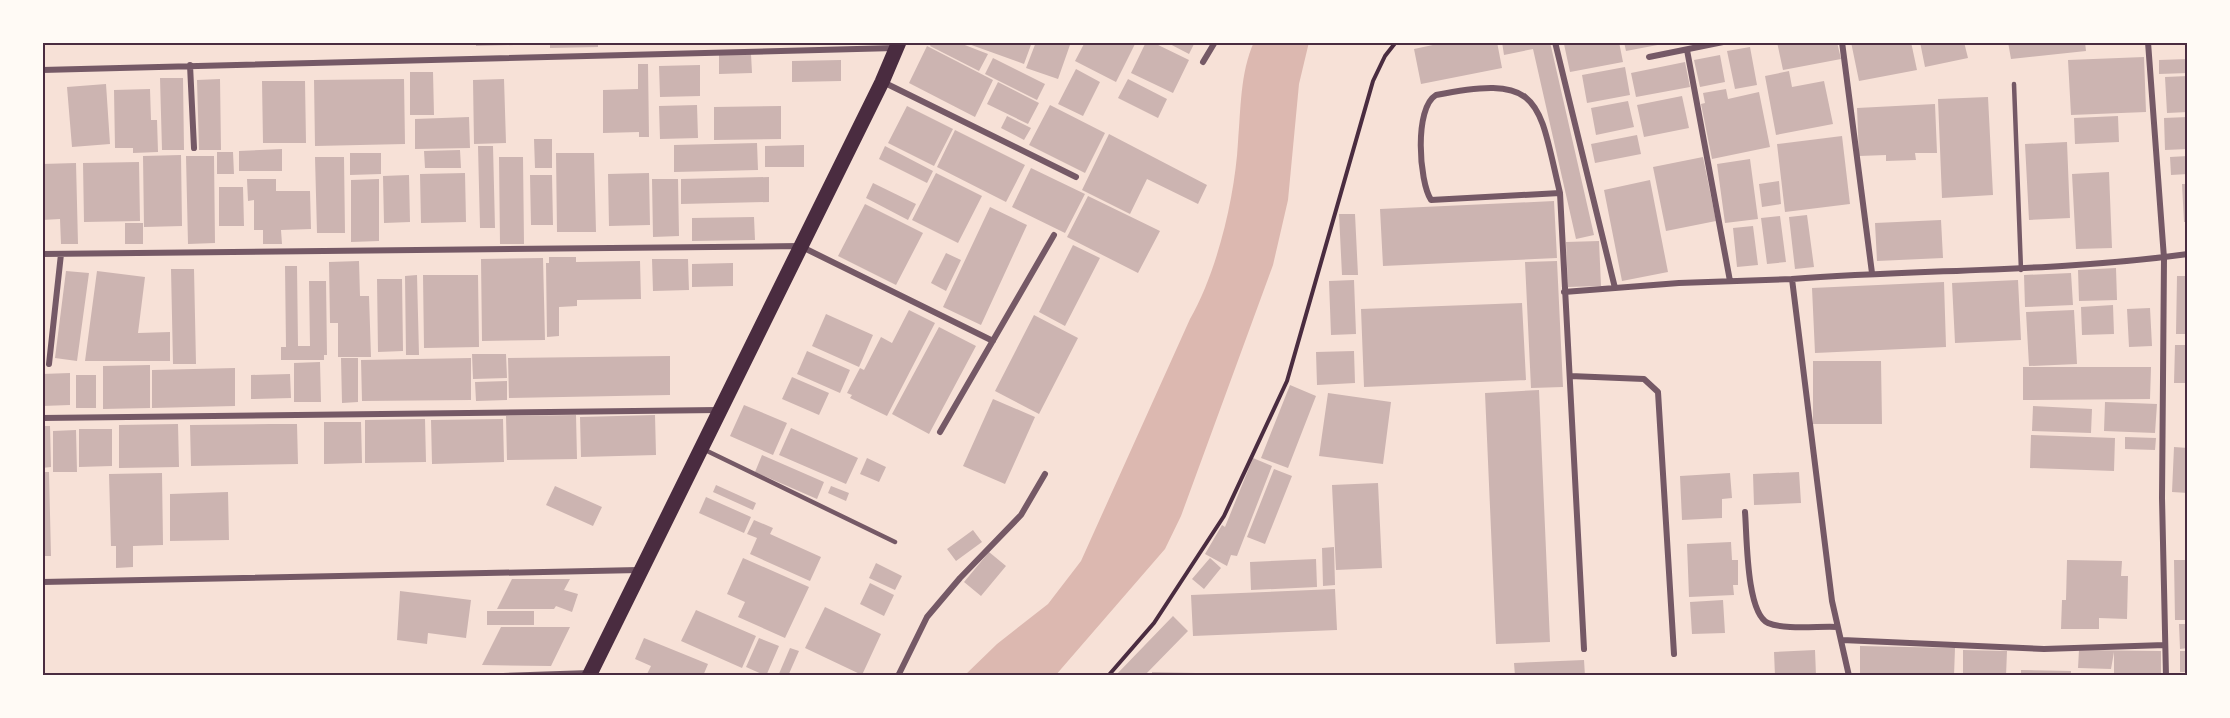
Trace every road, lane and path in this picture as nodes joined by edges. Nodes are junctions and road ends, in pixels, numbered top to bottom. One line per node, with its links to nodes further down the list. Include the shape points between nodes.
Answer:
1 (1215, 42): 10 (street)
2 (1396, 42): 50 (path, via 1373,81 1287,381 1224,516 1154,623)
3 (1555, 42): 28 (street)
4 (1723, 42): 8 (street)
5 (1842, 42): 25 (street)
6 (2148, 42): 23 (street)
7 (897, 45): 11 (street); 13 (main road)
8 (1687, 50): 9 (street); 27 (street)
9 (1649, 57)
10 (1203, 62)
11 (190, 65): 12 (street); 15 (street)
12 (42, 70)
13 (882, 82): 16 (street); 19 (main road)
14 (2014, 84): 24 (lane)
15 (194, 148)
16 (1076, 177)
17 (1560, 193): 17 (street, via 1545,130 1530,99 1518,91 1485,87 1430,99 1422,131 1422,153 1425,187 1431,200); 29 (street)
18 (1054, 235): 30 (street)
19 (800, 246): 21 (street); 30 (street); 33 (main road)
20 (42, 254): 21 (street)
21 (61, 254): 31 (street)
22 (2188, 254): 23 (street)
23 (2164, 258): 24 (street); 44 (street)
24 (2021, 270): 25 (street)
25 (1872, 273): 26 (street)
26 (1792, 279): 27 (street); 42 (street)
27 (1730, 281): 28 (street)
28 (1615, 288): 29 (street)
29 (1564, 292): 32 (street)
30 (993, 341): 35 (street)
31 (49, 364)
32 (1570, 376): 45 (street); 46 (street, via 1644,379 1658,392)
33 (718, 410): 34 (street); 36 (main road)
34 (42, 418)
35 (940, 432)
36 (701, 448): 39 (lane); 40 (main road)
37 (1045, 474): 49 (street, via 1021,515 927,617)
38 (1746, 512): 42 (street, via 1757,614 1775,625)
39 (895, 542)
40 (640, 570): 41 (street); 47 (main road)
41 (42, 582)
42 (1838, 627): 43 (street)
43 (1842, 640): 44 (street, via 2044,649); 51 (street)
44 (2165, 645): 52 (street)
45 (1584, 649)
46 (1674, 654)
47 (589, 674): 48 (street)
48 (503, 676)
49 (898, 676)
50 (1108, 676)
51 (1849, 676)
52 (2166, 676)

